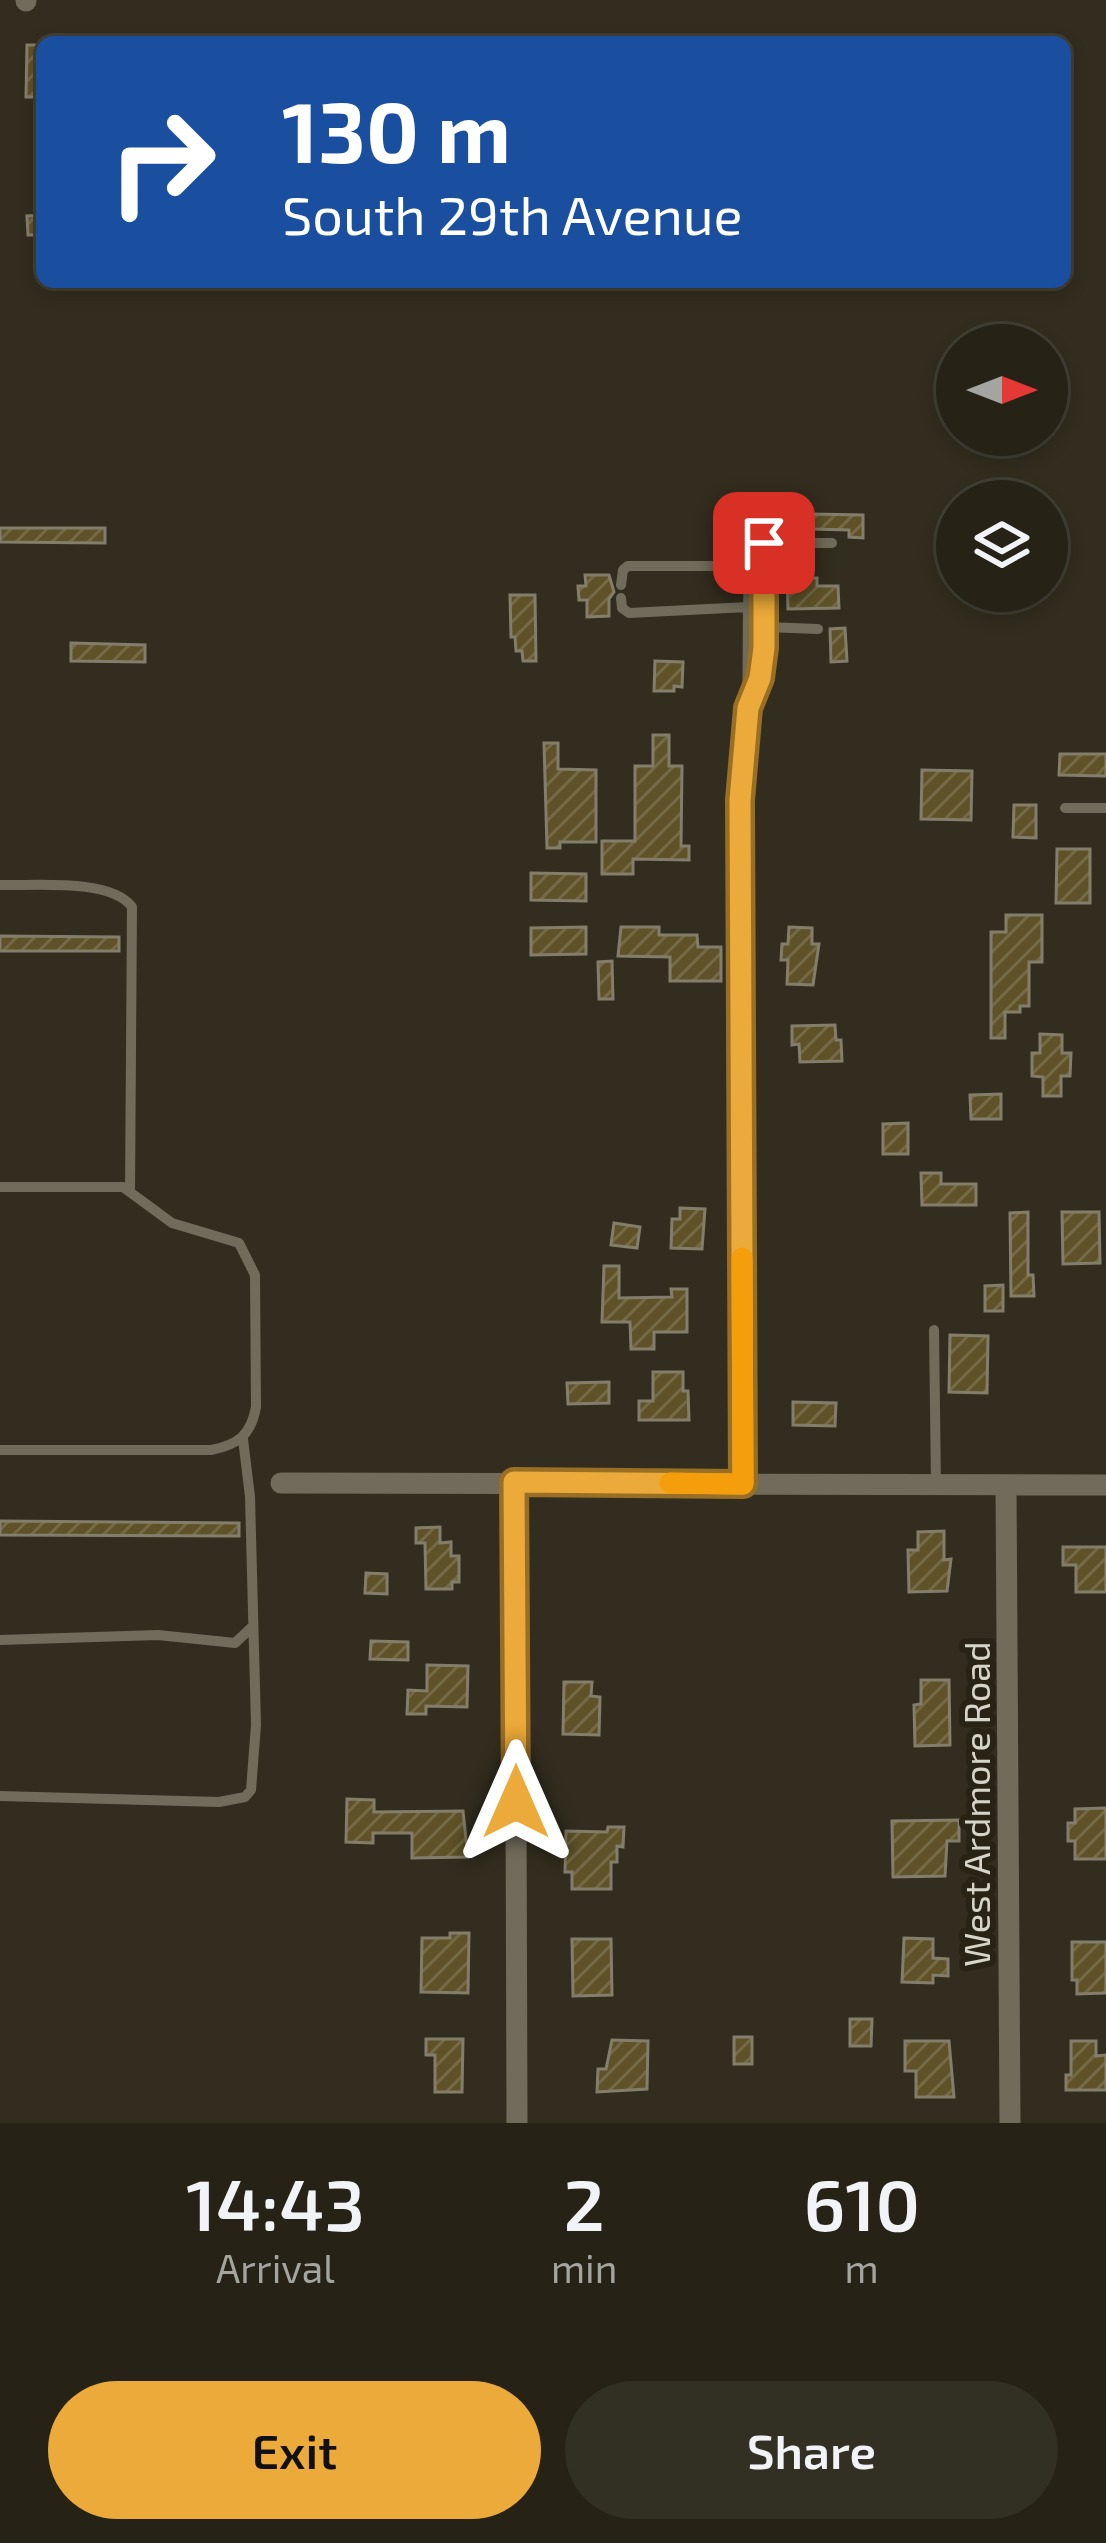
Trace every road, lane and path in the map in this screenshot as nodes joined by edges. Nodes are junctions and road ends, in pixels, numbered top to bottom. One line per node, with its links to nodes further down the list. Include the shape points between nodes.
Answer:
1 (750, 539): 3 (lane)
2 (832, 543): 5 (lane, via 764,543)
3 (749, 566): 4 (lane); 4 (lane, via 628,566 621,592 629,613)
4 (748, 607): 7 (lane)
5 (765, 627): 6 (lane); 7 (lane)
6 (818, 629)
7 (748, 708): 18 (lane, via 740,800)
8 (1065, 808): 9 (lane)
9 (1106, 808)
10 (0, 885): 12 (lane, via 112,891 132,907)
11 (0, 1187): 12 (lane)
12 (130, 1192): 14 (lane, via 172,1223 231,1238 251,1261 256,1407)
13 (934, 1330): 19 (lane)
14 (243, 1438): 15 (lane, via 211,1450); 22 (lane)
15 (0, 1450)
16 (514, 1482): 17 (street); 18 (street); 25 (street)
17 (281, 1483)
18 (743, 1484): 19 (street)
19 (936, 1485): 20 (street)
20 (1006, 1485): 21 (street); 26 (street, West Ardmore Road)
21 (1106, 1485)
22 (251, 1628): 23 (lane, via 235,1643 158,1635); 24 (lane, via 255,1782 244,1797)
23 (0, 1640)
24 (0, 1796)
25 (517, 2123)
26 (1010, 2123)

